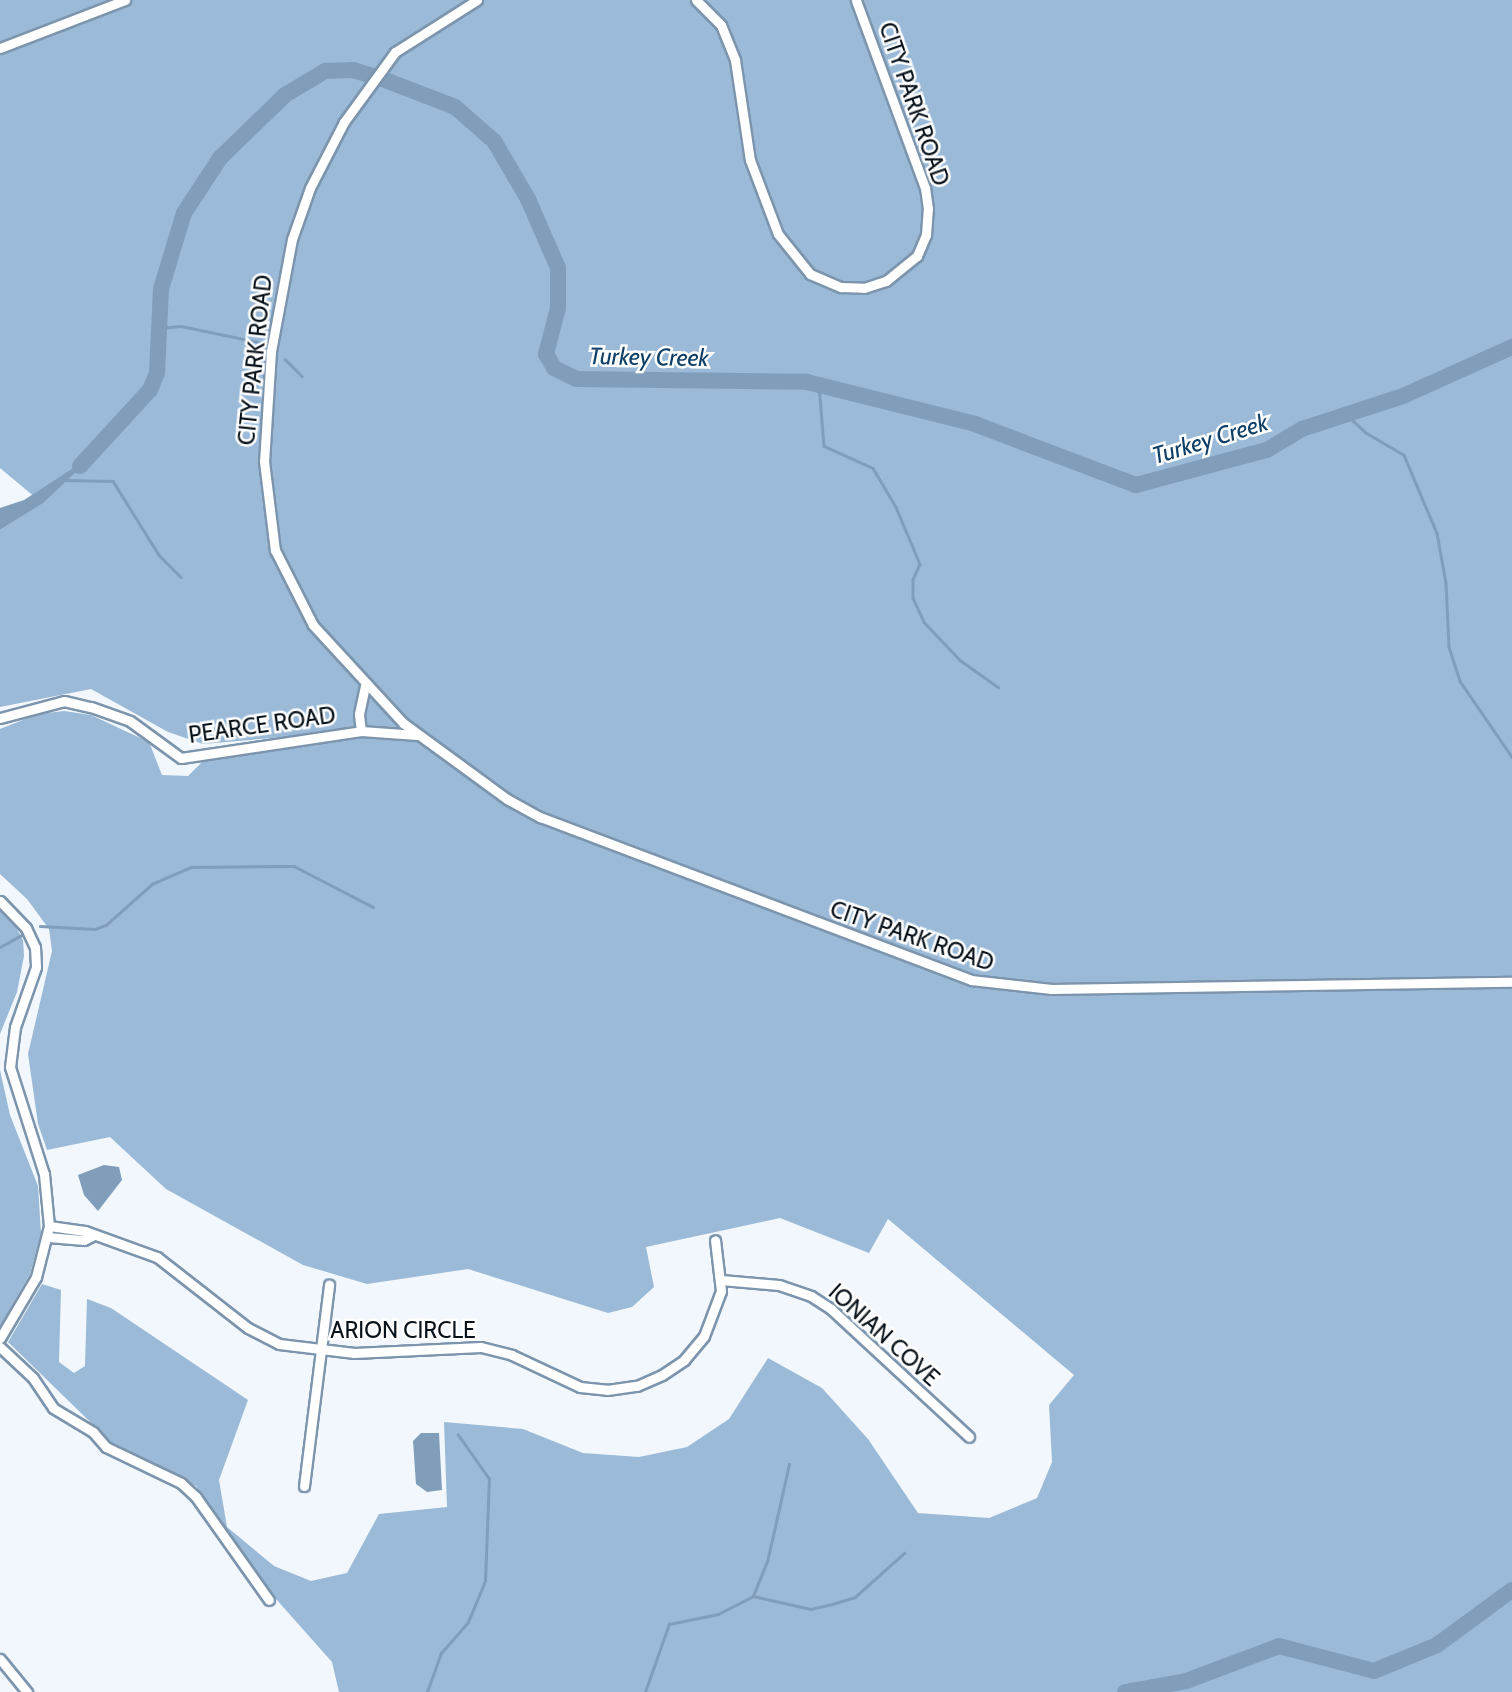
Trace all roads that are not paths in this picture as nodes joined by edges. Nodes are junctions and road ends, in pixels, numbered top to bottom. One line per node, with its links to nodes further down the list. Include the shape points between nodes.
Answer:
1 (125, 0): 5 (street)
2 (477, 0): 6 (street, CITY PARK ROAD, via 409,42 378,70 320,165 284,265 271,351 264,461 272,537 290,586 313,625)
3 (696, 0): 4 (street, CITY PARK ROAD, via 721,25 735,60 750,160 778,234 810,274 841,287 864,288 886,281 917,256 926,235 928,209 925,188)
4 (856, 0)
5 (0, 48)
6 (365, 685): 8 (street); 9 (street, CITY PARK ROAD)
7 (0, 718): 8 (street, PEARCE ROAD, via 64,701 130,721 181,758)
8 (361, 731): 9 (street, PEARCE ROAD)
9 (419, 736): 11 (street, CITY PARK ROAD, via 507,799 551,822 852,939 981,982 1051,989)
10 (0, 901): 12 (street, via 26,928 35,947 36,967 15,1027 10,1067 44,1174)
11 (1512, 982)
12 (49, 1226): 13 (street, ARION CIRCLE); 14 (street)
13 (92, 1236): 14 (street, ARION CIRCLE, via 84,1240); 20 (street, ARION CIRCLE, via 132,1246 174,1267 262,1337)
14 (48, 1237): 18 (street, via 36,1277)
15 (716, 1240): 16 (street, ARION CIRCLE)
16 (722, 1280): 20 (street, ARION CIRCLE, via 715,1313 694,1349 662,1375 622,1388 580,1387 512,1355 481,1347 372,1353); 21 (street, IONIAN COVE, via 779,1286 811,1296)
17 (329, 1285): 20 (street)
18 (0, 1338)
19 (0, 1347): 23 (street, via 33,1378 53,1408 93,1433 106,1447 181,1483 196,1497)
20 (320, 1350): 22 (street)
21 (969, 1437)
22 (304, 1486)
23 (269, 1600)
24 (0, 1659): 25 (street)
25 (27, 1692)

